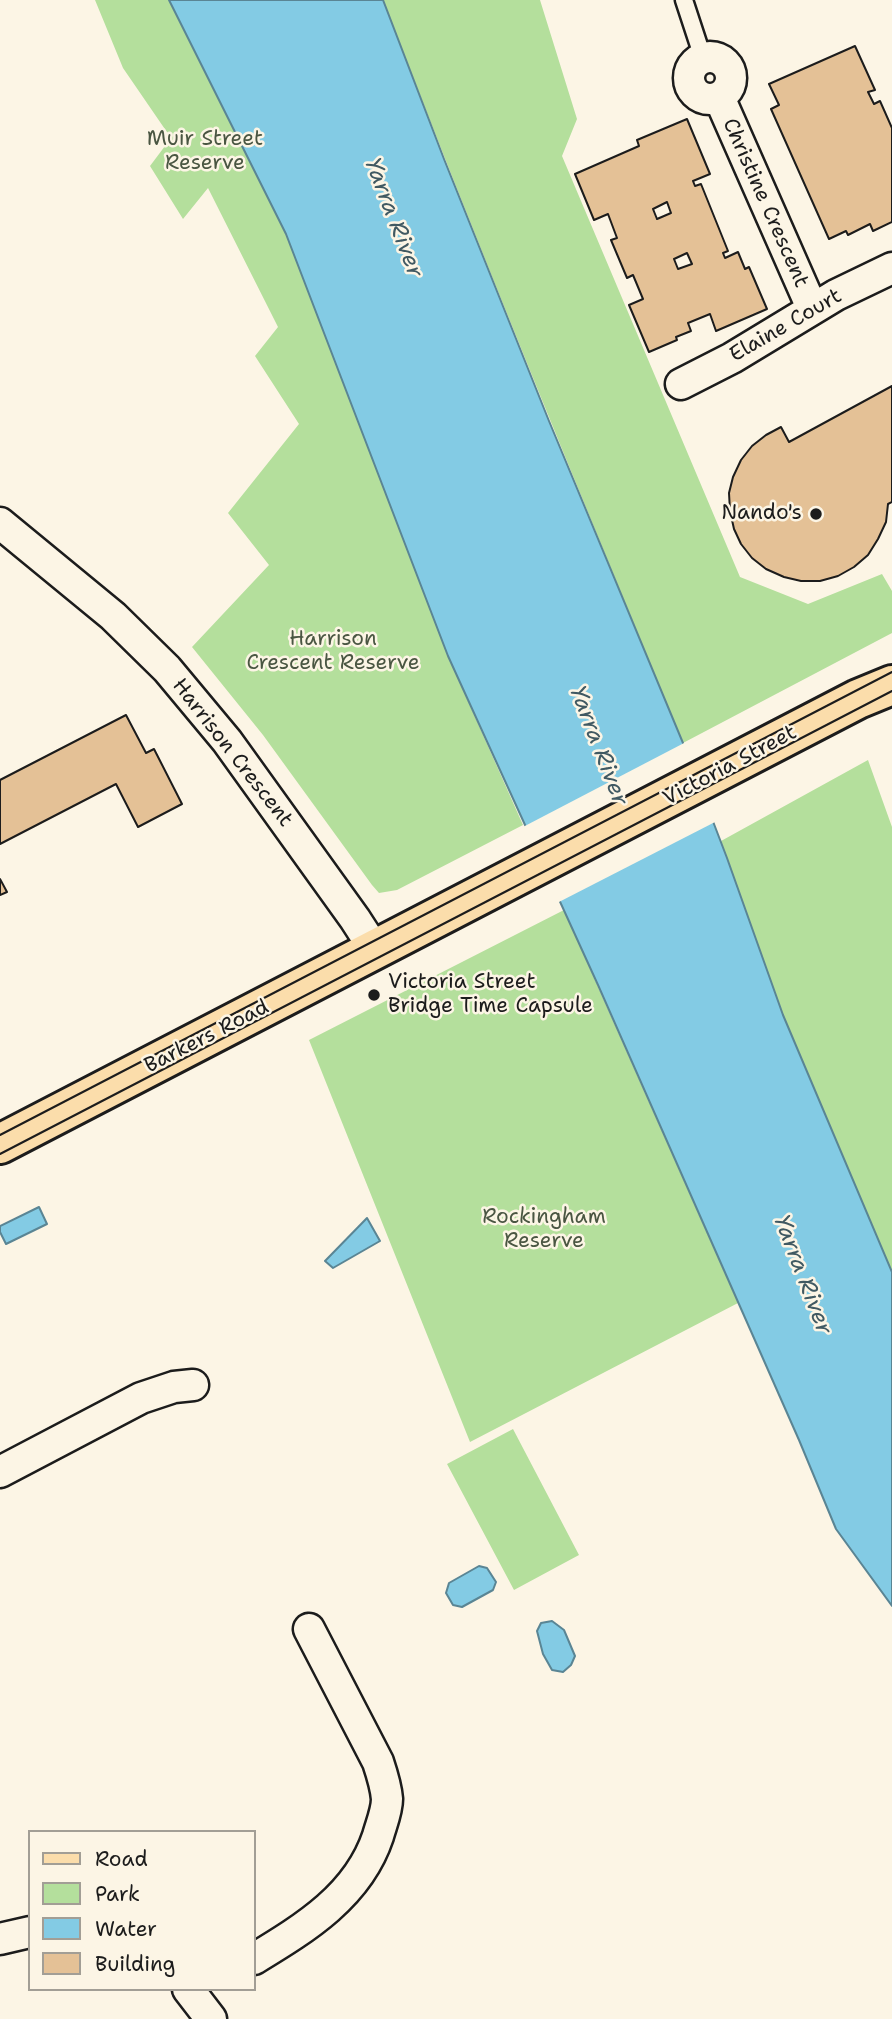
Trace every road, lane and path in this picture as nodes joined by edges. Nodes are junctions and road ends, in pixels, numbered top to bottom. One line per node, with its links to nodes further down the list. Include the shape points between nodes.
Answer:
1 (684, 0): 2 (lane)
2 (703, 58): 4 (street, Christine Crescent, via 721,60 729,70 730,82 719,97)
3 (892, 268): 4 (street, Elaine Court)
4 (812, 309): 5 (street, Elaine Court)
5 (681, 384)
6 (0, 523): 10 (street, Harrison Crescent, via 113,616 167,669 228,741)
7 (892, 675): 8 (main road, Victoria Street)
8 (875, 692): 9 (main road, Victoria Street)
9 (415, 930): 10 (main road, Barkers Road)
10 (375, 950): 11 (main road, Barkers Road)
11 (0, 1144)
12 (193, 1385): 13 (street, via 141,1398)
13 (0, 1472)
14 (309, 1629): 17 (street, via 378,1762 387,1801 374,1848 338,1900)
15 (28, 1932): 16 (street)
16 (0, 1939)
17 (256, 1958)
18 (194, 1991): 19 (street)
19 (211, 2019)

